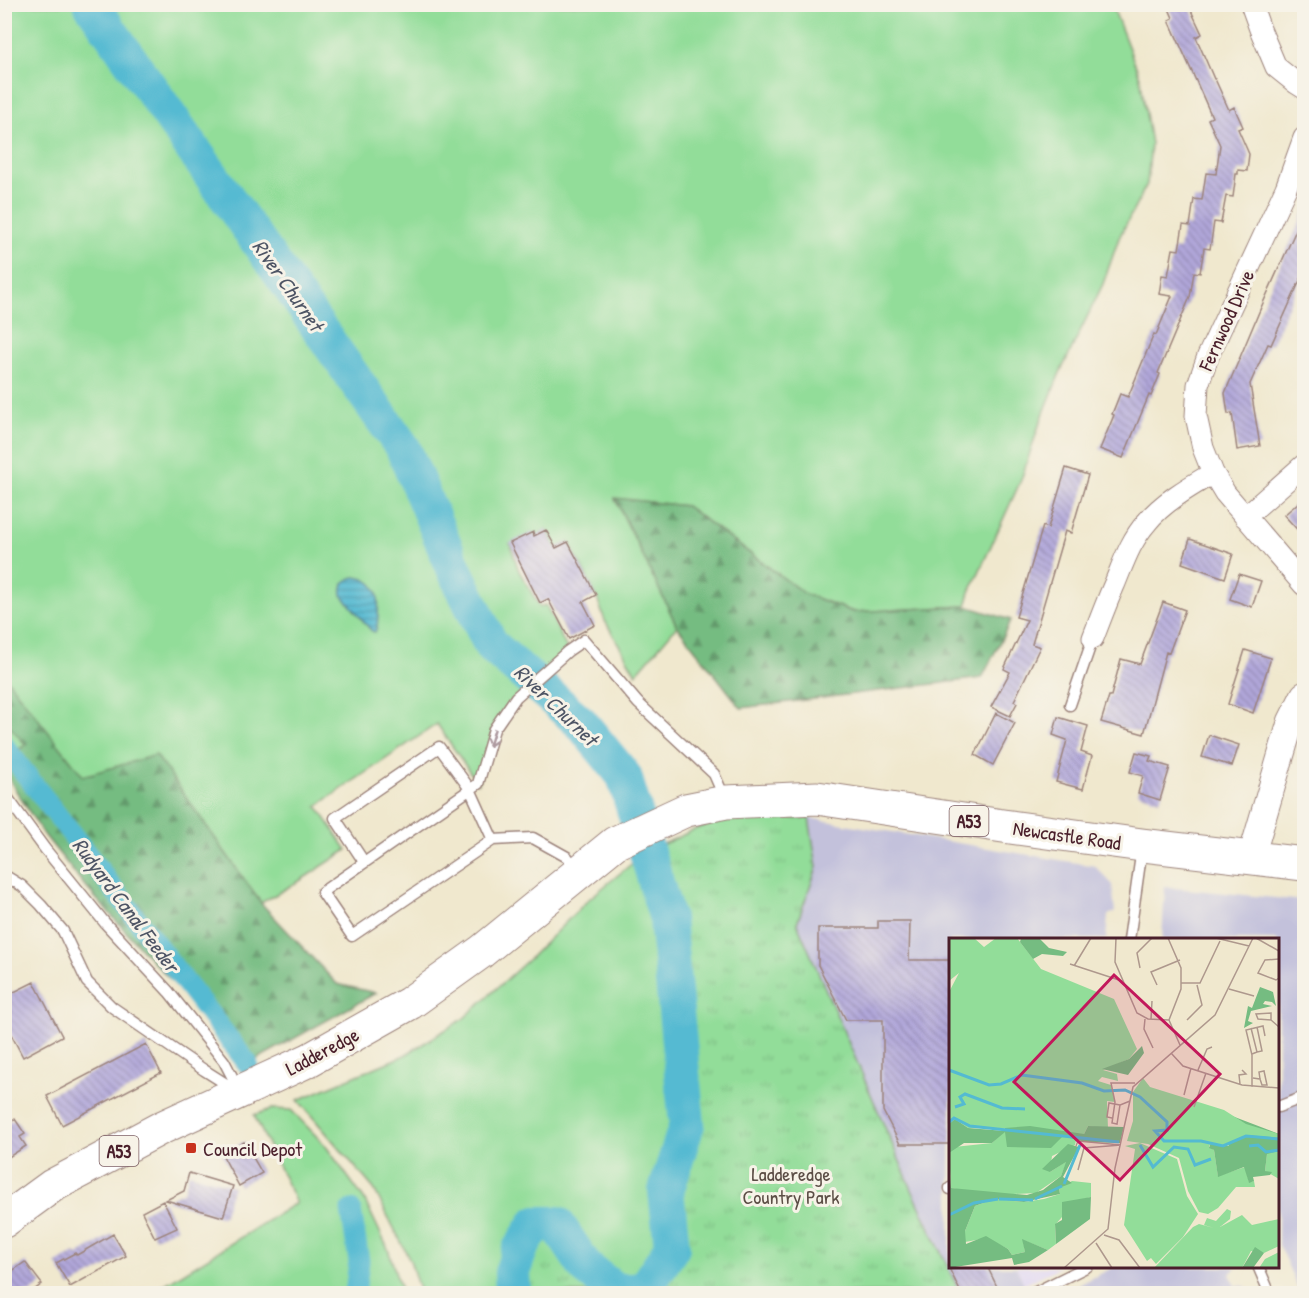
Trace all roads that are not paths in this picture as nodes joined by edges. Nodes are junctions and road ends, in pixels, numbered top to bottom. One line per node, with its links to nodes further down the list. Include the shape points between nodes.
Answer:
1 (1251, 4): 2 (street, via 1276,67)
2 (1305, 88)
3 (1305, 138): 5 (street, Fernwood Drive, via 1198,385 1196,416)
4 (1305, 465): 6 (street)
5 (1213, 473): 6 (street, Fernwood Drive); 8 (street, via 1162,508 1137,533)
6 (1245, 517): 7 (street, Fernwood Drive)
7 (1305, 585)
8 (1093, 638): 10 (lane)
9 (1305, 695): 17 (street, via 1291,721)
10 (1070, 705)
11 (474, 787): 13 (lane, one-way to 11, via 714,774 638,704 585,640 516,697 494,729); 14 (lane); 18 (lane); 18 (lane, via 439,747 335,818)
12 (4, 793): 23 (lane, via 105,923 169,992 224,1061)
13 (726, 802): 15 (highway, Newcastle Road / A53, via 686,810); 16 (highway, Newcastle Road / A53, via 817,798)
14 (493, 840): 18 (lane, via 352,936 322,892); 20 (lane, via 534,838 567,857)
15 (615, 843): 20 (highway, Ladderedge / A53)
16 (1142, 845): 17 (highway, Newcastle Road / A53); 22 (lane)
17 (1251, 858): 19 (highway, Newcastle Road / A53)
18 (364, 862)
19 (1305, 864)
20 (580, 872): 23 (highway, Ladderedge / A53, via 410,1003 309,1060)
21 (4, 875): 23 (lane, via 22,886 63,931 87,982 112,1007 204,1070)
22 (1129, 938)
23 (253, 1086): 26 (highway, Ladderedge / A53, via 161,1128 52,1186)
24 (1305, 1097): 25 (lane)
25 (1279, 1107)
26 (4, 1221)
27 (1084, 1268): 29 (lane)
28 (1259, 1268): 30 (lane)
29 (1032, 1293)
30 (1270, 1293)

